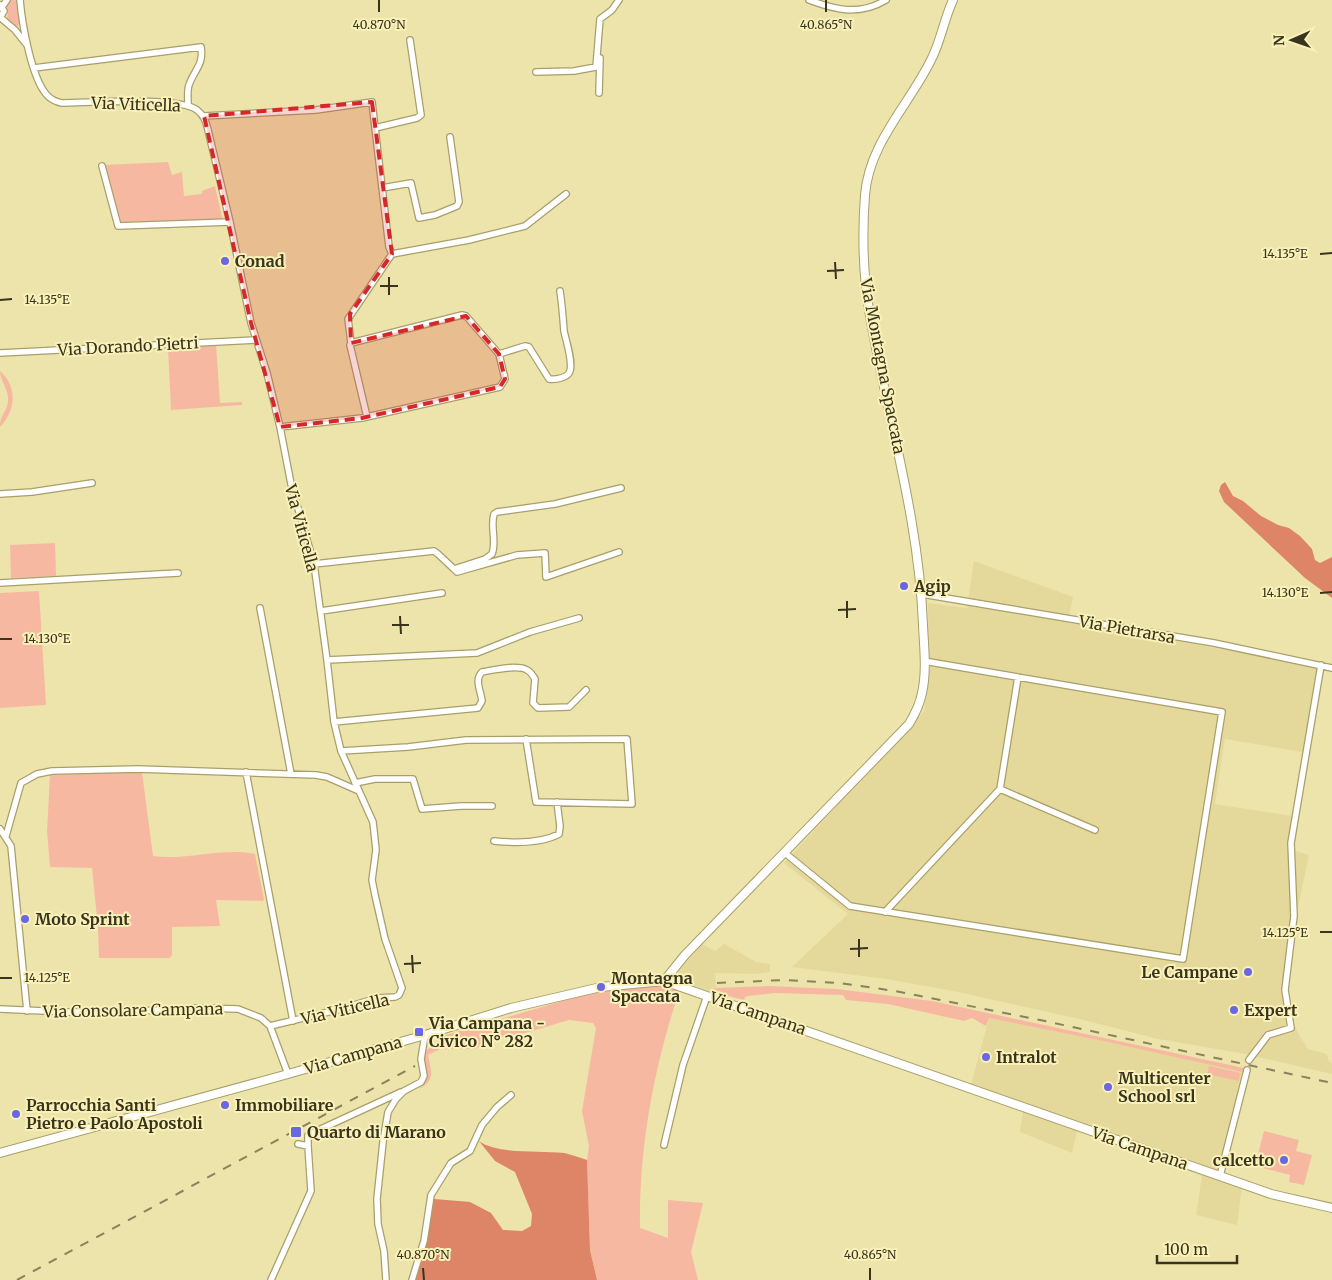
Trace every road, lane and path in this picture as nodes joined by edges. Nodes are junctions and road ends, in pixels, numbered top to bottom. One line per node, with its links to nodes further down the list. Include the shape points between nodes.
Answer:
1 (7, 0): 7 (street)
2 (20, 0): 10 (street, Via Viticella)
3 (619, 0): 8 (street)
4 (809, 0): 5 (street, via 835,9 860,10)
5 (886, 0)
6 (953, 0): 42 (main road, Via Montagna Spaccata, via 932,60 885,136 870,167 865,193 865,275 870,316 908,494)
7 (1, 6): 9 (street, via 4,11)
8 (606, 14): 15 (street, via 600,19 596,67); 16 (street, via 601,40)
9 (1, 18): 11 (street)
10 (23, 27): 11 (street); 13 (street, Via Viticella)
11 (15, 30): 13 (street)
12 (410, 40): 19 (street, via 421,115)
13 (28, 47): 14 (street, Via Viticella)
14 (34, 68): 17 (street, Via Viticella, via 44,92 58,102); 17 (street, via 201,47 200,63 189,85)
15 (536, 72)
16 (599, 93)
17 (188, 105): 18 (street, Via Viticella)
18 (204, 116): 19 (street, via 316,110 372,102); 24 (street, Via Viticella)
19 (375, 128): 22 (street)
20 (450, 137): 22 (street, via 457,206 419,218 411,183)
21 (102, 166): 24 (street, via 118,226)
22 (382, 188): 25 (street)
23 (566, 194): 25 (street, via 525,226)
24 (230, 222): 27 (street, Via Viticella)
25 (392, 254): 28 (street, via 350,314)
26 (560, 291): 30 (street, via 570,362 567,375 549,379 525,346)
27 (256, 340): 29 (street, Via Dorando Pietri); 32 (street, Via Viticella)
28 (351, 342): 30 (street, via 462,315); 31 (street)
29 (0, 353)
30 (499, 354): 31 (street, via 505,379 500,387)
31 (367, 417): 32 (street)
32 (280, 427): 37 (street, Via Viticella, via 291,484)
33 (92, 483): 35 (street)
34 (621, 488): 38 (street, via 555,504 497,512 492,520 492,554)
35 (0, 494)
36 (620, 552): 38 (street, via 546,577 545,553 516,555 456,572)
37 (314, 564): 38 (street, via 427,551 438,554); 44 (street, Via Viticella)
38 (454, 569)
39 (178, 573): 40 (street)
40 (0, 583)
41 (442, 593): 44 (street)
42 (922, 594): 47 (main road, Via Montagna Spaccata); 48 (street, Via Pietrarsa, via 1214,643)
43 (260, 608): 56 (street)
44 (320, 611): 46 (street, Via Viticella)
45 (579, 618): 46 (street, via 530,632 477,653)
46 (327, 660): 52 (street, Via Viticella)
47 (924, 661): 50 (street); 66 (main road, Via Montagna Spaccata, via 922,693 909,724)
48 (1321, 665): 49 (street, Via Pietrarsa); 75 (street, via 1291,843 1294,916 1285,990 1291,1028 1268,1035)
49 (1332, 668)
50 (1018, 677): 58 (street); 67 (street, via 1222,712 1183,959)
51 (586, 690): 52 (street, via 569,707 538,708 533,703 535,679 528,670 520,667 498,669 479,675 482,701 478,708)
52 (334, 722): 54 (street, Via Viticella)
53 (526, 739): 54 (street, via 466,740); 60 (street, via 536,802); 60 (street, via 628,739 632,804)
54 (341, 751): 57 (street, Via Viticella)
55 (246, 772): 56 (street); 64 (street, via 138,769 37,774 21,783); 72 (street)
56 (291, 774): 59 (street, via 316,775)
57 (355, 783): 59 (street, Via Viticella); 61 (street, via 376,779 413,779 422,810)
58 (1000, 789): 63 (street); 67 (street)
59 (359, 791): 72 (street, Via Viticella, via 373,822 376,850 372,880 385,939 402,992 395,997 377,998)
60 (557, 802): 65 (street, via 559,834 550,839 513,843)
61 (492, 806)
62 (0, 829): 64 (street)
63 (1095, 830)
64 (6, 836): 71 (street, via 11,846)
65 (494, 841)
66 (785, 853): 67 (street, via 850,906); 68 (main road, Via Montagna Spaccata)
67 (884, 912)
68 (664, 980): 69 (main road, Via Campana); 74 (main road, Via Campana, via 601,987 511,1008)
69 (707, 996): 81 (street, via 682,1065); 84 (main road, Via Campana)
70 (0, 1009): 71 (street, Via Consolare Campana)
71 (27, 1011): 73 (street, Via Consolare Campana, via 232,1008 249,1012)
72 (293, 1021): 73 (street, Via Viticella)
73 (270, 1026): 77 (street)
74 (425, 1035): 77 (main road, Via Campana); 78 (street, via 421,1058 424,1076 421,1082)
75 (1249, 1060)
76 (1246, 1070): 84 (street)
77 (288, 1074): 83 (main road, Via Campana)
78 (404, 1091): 82 (street, via 308,1135); 87 (street, via 388,1112 378,1172 378,1224)
79 (511, 1095): 88 (street, via 482,1125 470,1151 451,1163 431,1195 424,1241)
80 (298, 1144): 82 (street)
81 (664, 1145)
82 (308, 1146): 86 (street, via 311,1191)
83 (0, 1154)
84 (1220, 1176): 85 (main road, Via Campana, via 1271,1194)
85 (1332, 1208)
86 (271, 1280)
87 (386, 1280)
88 (412, 1280)

